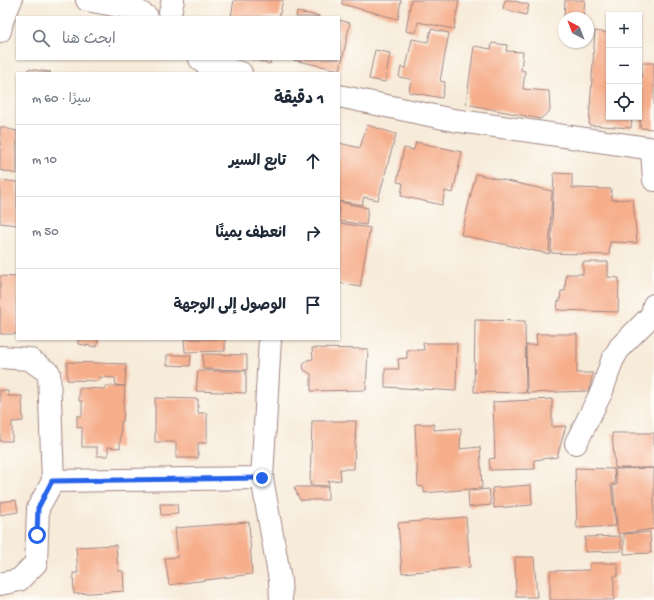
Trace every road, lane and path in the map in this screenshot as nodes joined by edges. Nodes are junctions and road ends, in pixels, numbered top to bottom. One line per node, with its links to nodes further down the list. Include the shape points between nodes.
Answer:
1 (11, 0): 6 (street)
2 (87, 0): 4 (street, via 135,9)
3 (173, 0): 5 (street)
4 (146, 16)
5 (169, 16)
6 (0, 31)
7 (201, 60): 8 (street, via 206,64)
8 (237, 72)
9 (340, 96): 10 (street, via 453,120)
10 (653, 149): 11 (street)
11 (654, 180)
12 (654, 305): 15 (street, via 652,315 620,347 612,361 602,391)
13 (270, 340): 16 (street)
14 (0, 357): 17 (street, via 29,359 49,373)
15 (576, 443)
16 (262, 478): 17 (street); 19 (street, via 280,580)
17 (52, 481): 18 (street, via 38,508 36,563 19,580)
18 (0, 584)
19 (281, 600)

